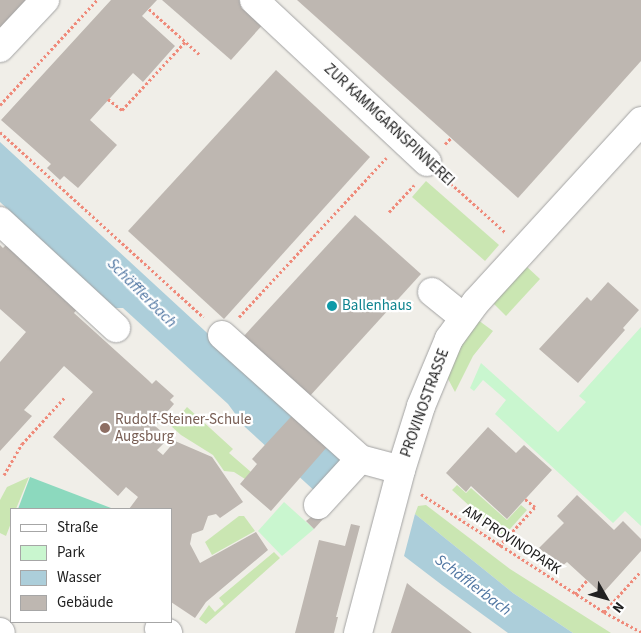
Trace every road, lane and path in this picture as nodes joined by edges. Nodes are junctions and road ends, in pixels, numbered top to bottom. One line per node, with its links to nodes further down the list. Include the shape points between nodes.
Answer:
1 (44, 0): 6 (street)
2 (97, 0): 9 (path)
3 (254, 0): 12 (street, ZUR KAMMGARNSPINNEREI)
4 (148, 10): 5 (path)
5 (185, 42): 7 (path); 8 (path, via 122,110)
6 (0, 48)
7 (200, 55)
8 (108, 99)
9 (0, 105)
10 (641, 121): 16 (street, PROVINOSTRASSE)
11 (0, 132): 20 (path)
12 (403, 140): 13 (street, ZUR KAMMGARNSPINNEREI); 20 (path)
13 (429, 164): 14 (path); 16 (path, ZUR KAMMGARNSPINNEREI)
14 (389, 212)
15 (0, 221): 19 (street)
16 (524, 250): 18 (street, PROVINOSTRASSE)
17 (432, 292): 18 (street)
18 (464, 318): 24 (street, PROVINOSTRASSE, via 440,357)
19 (116, 328)
20 (222, 335): 22 (street)
21 (65, 397): 23 (path, via 22,444)
22 (368, 455): 24 (street); 26 (street)
23 (4, 475)
24 (397, 484): 27 (path, AM PROVINOPARK, via 422,494); 33 (street, PROVINOSTRASSE)
25 (526, 499): 27 (path, via 535,507)
26 (318, 505)
27 (499, 546): 30 (path, AM PROVINOPARK)
28 (641, 571): 31 (path)
29 (587, 580): 30 (path)
30 (575, 594): 31 (path, AM PROVINOPARK)
31 (604, 612): 32 (path, AM PROVINOPARK)
32 (641, 632)
33 (358, 633)

